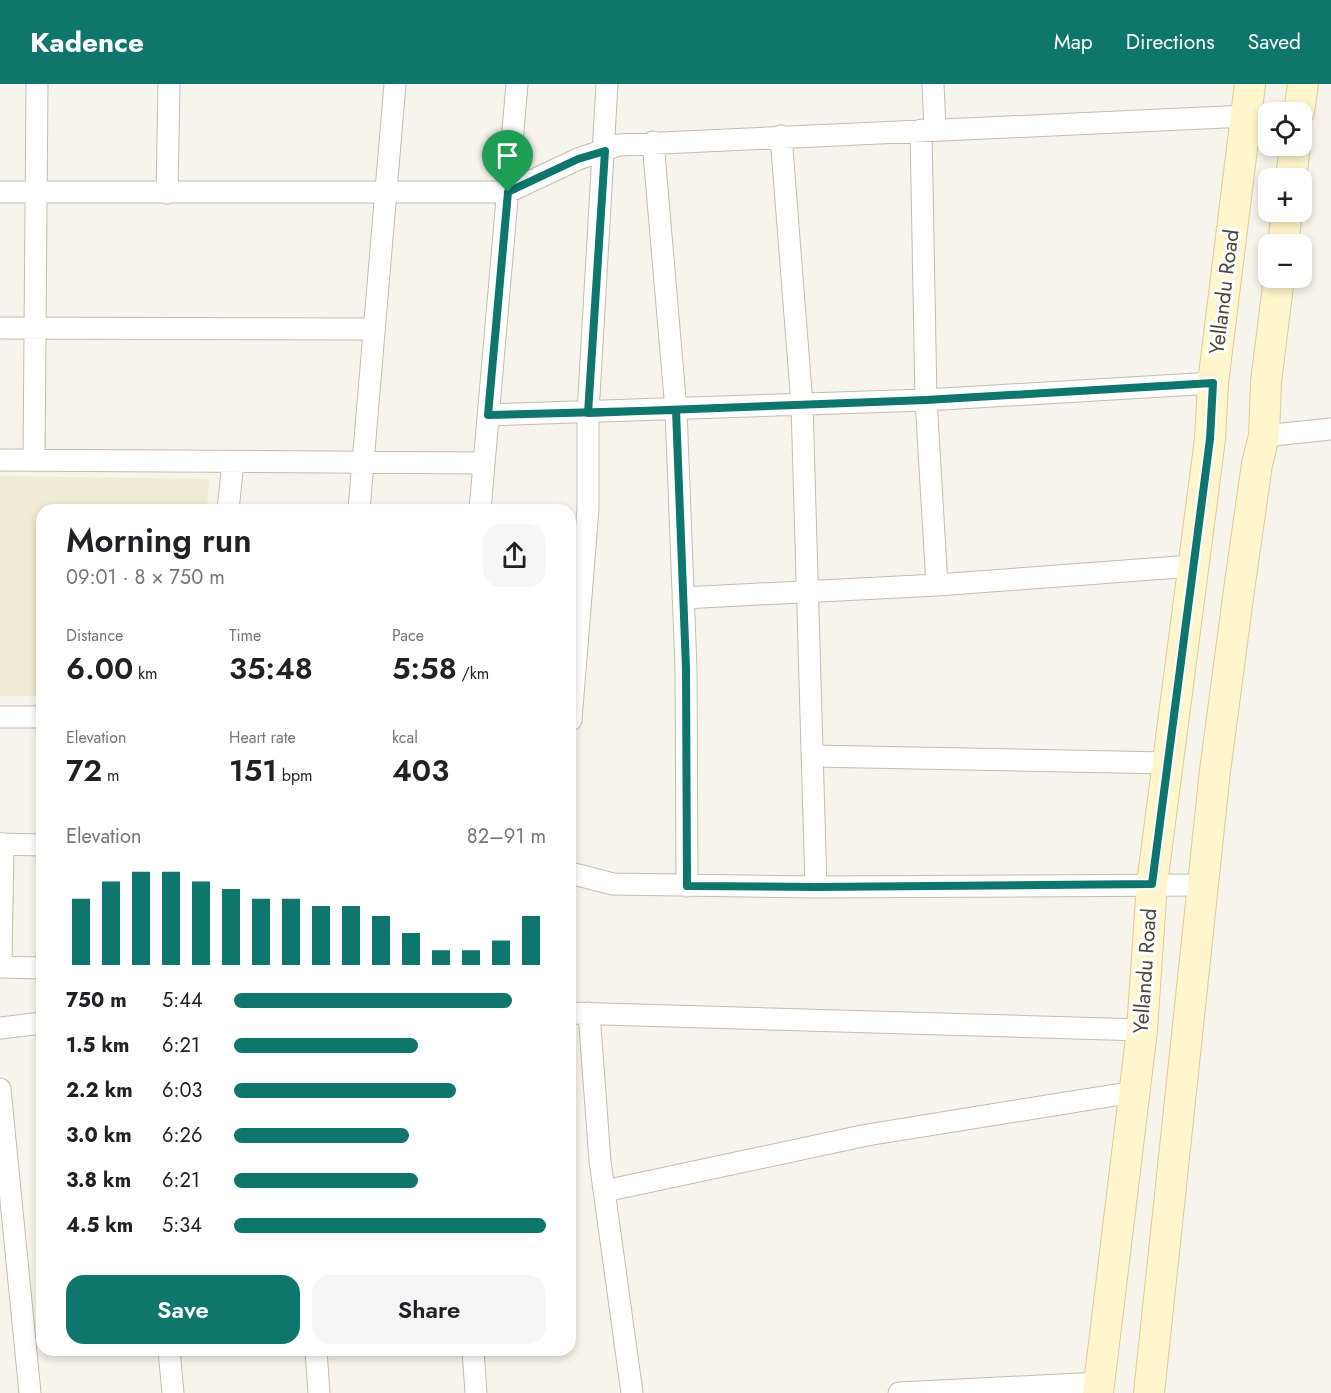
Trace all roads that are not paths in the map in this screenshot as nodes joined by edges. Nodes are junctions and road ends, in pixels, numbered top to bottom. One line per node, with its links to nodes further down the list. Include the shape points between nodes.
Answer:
1 (37, 84): 18 (street)
2 (169, 84): 19 (street)
3 (395, 84): 17 (street)
4 (517, 84): 16 (street)
5 (607, 84): 14 (street)
6 (933, 84): 11 (street)
7 (1250, 84): 10 (main road, Yellandu Road)
8 (1303, 84): 9 (main road)
9 (1300, 102)
10 (1246, 116): 11 (street); 24 (main road, Yellandu Road)
11 (928, 130): 12 (street); 25 (street)
12 (781, 136): 13 (street); 26 (street)
13 (653, 142): 14 (street, via 619,145); 27 (street)
14 (605, 151): 16 (street, via 578,159); 28 (street)
15 (0, 192): 18 (street)
16 (508, 192): 17 (street); 29 (street)
17 (386, 193): 19 (street); 23 (street)
18 (36, 194): 19 (street); 22 (street)
19 (168, 194)
20 (1278, 288): 31 (main road, via 1266,382)
21 (0, 328): 22 (street)
22 (35, 328): 23 (street); 33 (street)
23 (374, 329): 35 (street)
24 (1213, 383): 25 (street); 40 (main road, Yellandu Road, via 1210,439)
25 (926, 400): 26 (street); 41 (street)
26 (802, 405): 27 (street); 42 (street)
27 (676, 410): 28 (street); 43 (street)
28 (588, 413): 29 (street); 44 (street, via 588,509)
29 (488, 415): 36 (street)
30 (1331, 429): 31 (street)
31 (1264, 436): 53 (main road, via 1239,590)
32 (0, 460): 33 (street)
33 (34, 460): 34 (street)
34 (233, 462): 35 (street); 37 (street)
35 (363, 463): 36 (street); 38 (street)
36 (484, 463): 39 (street)
37 (229, 504)
38 (359, 504)
39 (481, 504)
40 (1192, 566): 41 (street); 48 (main road, Yellandu Road)
41 (937, 585): 42 (street)
42 (808, 592): 43 (street); 47 (street)
43 (683, 598): 54 (street)
44 (576, 650)
45 (0, 717): 46 (street)
46 (36, 717)
47 (812, 756): 48 (street); 55 (street)
48 (1167, 763): 52 (main road, Yellandu Road)
49 (2, 844): 50 (street); 56 (street)
50 (36, 845)
51 (576, 874): 54 (street, via 614,884)
52 (1152, 884): 53 (street); 55 (street); 61 (main road, Yellandu Road)
53 (1202, 885): 75 (main road)
54 (687, 886): 55 (street)
55 (816, 887)
56 (1, 967): 57 (street)
57 (36, 968)
58 (579, 1013): 61 (street); 64 (street)
59 (36, 1024): 60 (street)
60 (0, 1028)
61 (1142, 1030): 63 (main road, Yellandu Road)
62 (0, 1089): 69 (street)
63 (1134, 1092): 64 (street, via 867,1135); 68 (main road, Yellandu Road)
64 (604, 1191): 73 (street)
65 (170, 1356): 70 (street)
66 (316, 1356): 71 (street)
67 (473, 1356): 72 (street)
68 (1098, 1388): 74 (street)
69 (30, 1393)
70 (173, 1393)
71 (319, 1393)
72 (476, 1393)
73 (632, 1393)
74 (899, 1393)
75 (1149, 1393)

